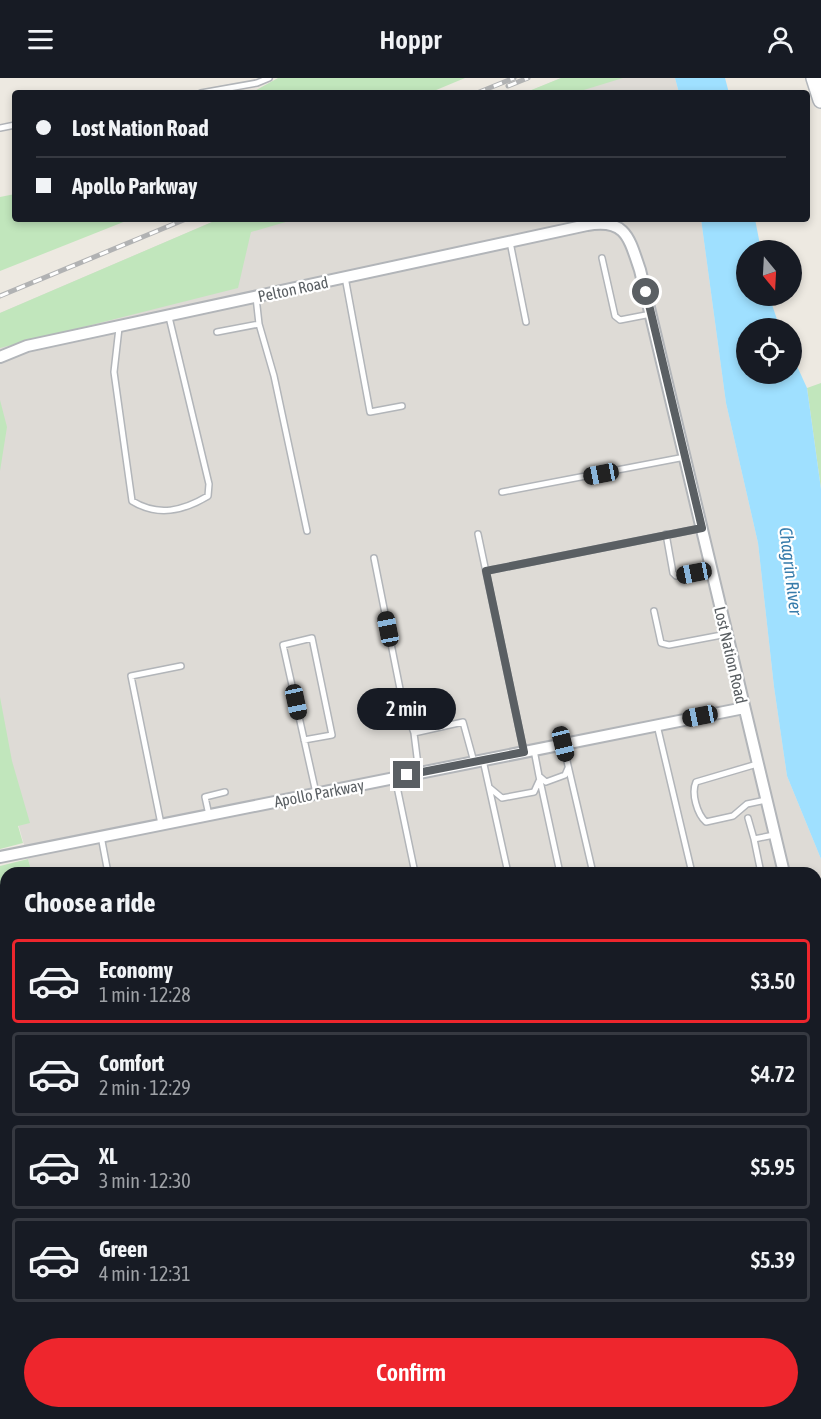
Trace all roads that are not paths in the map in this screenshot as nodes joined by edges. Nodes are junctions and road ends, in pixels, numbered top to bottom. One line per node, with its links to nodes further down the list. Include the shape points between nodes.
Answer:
1 (270, 78): 3 (lane)
2 (814, 78): 4 (street)
3 (218, 90)
4 (821, 100)
5 (587, 225): 6 (street, Pelton Road); 10 (street, Lost Nation Road, via 605,222 625,232)
6 (510, 242): 8 (street, Pelton Road); 12 (lane)
7 (602, 258): 10 (lane, via 615,316 620,320)
8 (345, 278): 9 (street, Pelton Road); 17 (lane, via 370,412)
9 (256, 297): 11 (street, Pelton Road); 13 (lane)
10 (651, 314): 18 (street, Lost Nation Road)
11 (169, 317): 14 (street, Pelton Road); 14 (lane, via 209,484 208,496 191,506 147,510 132,501 114,372)
12 (526, 322)
13 (259, 324): 15 (lane); 21 (lane)
14 (119, 328): 16 (street, Pelton Road, via 27,346)
15 (217, 332)
16 (0, 357)
17 (402, 406)
18 (685, 458): 19 (lane); 20 (street, Lost Nation Road)
19 (502, 492)
20 (702, 528): 23 (lane); 25 (street, Lost Nation Road)
21 (307, 531)
22 (478, 534): 26 (lane)
23 (666, 534): 25 (lane, via 676,576); 26 (lane)
24 (374, 558): 32 (lane, via 402,699)
25 (711, 569): 28 (street, Lost Nation Road)
26 (486, 571): 35 (lane)
27 (654, 611): 28 (lane, via 661,643 669,645)
28 (727, 634): 30 (street, Lost Nation Road)
29 (181, 666): 48 (lane, via 131,676)
30 (744, 708): 31 (street, Apollo Parkway); 37 (street, Lost Nation Road)
31 (657, 725): 34 (street, Apollo Parkway); 58 (lane)
32 (414, 733): 36 (lane, via 463,722); 39 (lane)
33 (304, 740): 33 (lane, via 284,645 312,638 332,735); 44 (lane)
34 (563, 744): 35 (street, Apollo Parkway); 38 (lane)
35 (529, 751): 36 (street, Apollo Parkway); 40 (lane)
36 (478, 761): 39 (street, Apollo Parkway); 42 (lane)
37 (758, 764): 45 (street, Lost Nation Road); 45 (lane, via 696,782 693,787 700,816 706,822 733,816 747,804)
38 (568, 766): 40 (lane, via 560,779 546,782); 57 (lane)
39 (419, 773): 41 (street, Apollo Parkway)
40 (539, 776): 42 (lane, via 534,792 502,798); 56 (lane)
41 (395, 777): 44 (street, Apollo Parkway); 54 (lane)
42 (489, 787): 55 (lane)
43 (225, 792): 46 (lane, via 205,797)
44 (316, 793): 46 (street, Apollo Parkway)
45 (768, 799): 49 (street, Lost Nation Road)
46 (209, 815): 48 (street, Apollo Parkway)
47 (748, 818): 51 (lane)
48 (161, 824): 50 (street, Apollo Parkway)
49 (776, 834): 51 (lane); 60 (street, Lost Nation Road)
50 (101, 836): 52 (street, Apollo Parkway); 53 (lane)
51 (754, 839): 59 (lane)
52 (0, 856)
53 (107, 867)
54 (414, 867)
55 (507, 867)
56 (559, 867)
57 (592, 867)
58 (691, 867)
59 (760, 867)
60 (783, 867)

